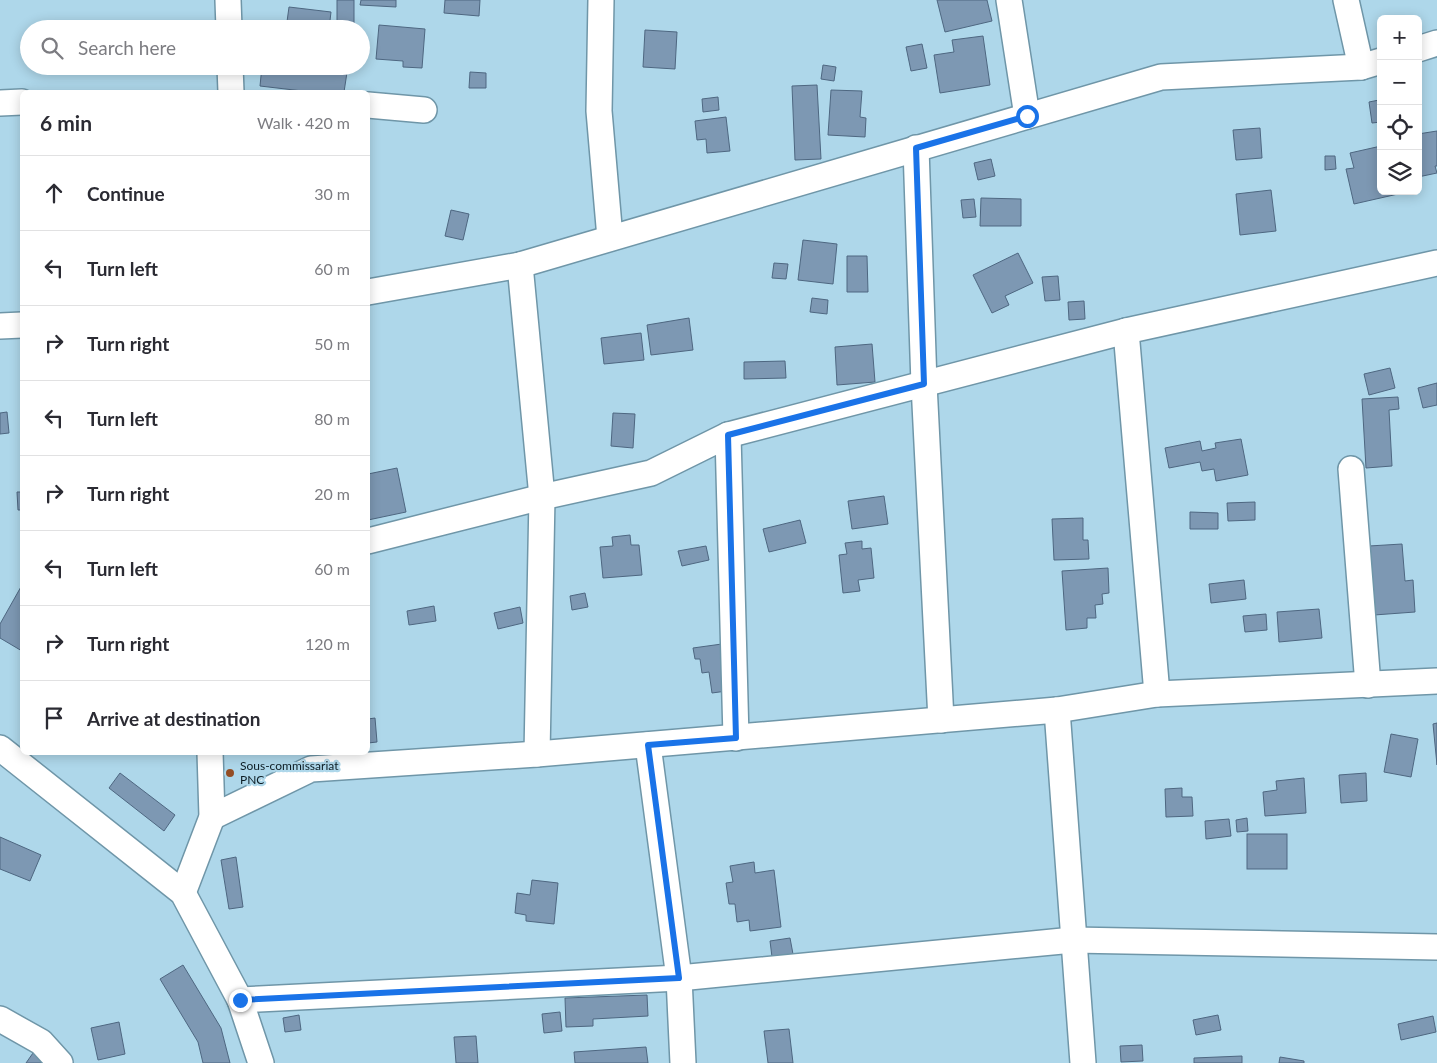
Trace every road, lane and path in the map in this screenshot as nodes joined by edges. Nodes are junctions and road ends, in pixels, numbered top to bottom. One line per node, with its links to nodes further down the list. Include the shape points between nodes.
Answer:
1 (228, 0): 5 (street)
2 (601, 0): 17 (street, via 599,111)
3 (1009, 0): 15 (street)
4 (1346, 0): 8 (street)
5 (229, 20)
6 (1437, 43): 7 (street)
7 (1422, 48)
8 (1371, 64): 15 (street, via 1161,77)
9 (230, 75): 10 (street)
10 (230, 90)
11 (20, 102): 12 (street)
12 (0, 104)
13 (370, 105): 14 (street)
14 (424, 110)
15 (1027, 116): 16 (street)
16 (916, 148): 17 (street); 24 (street)
17 (610, 238): 19 (street)
18 (1437, 263): 23 (street)
19 (520, 265): 20 (street); 27 (street)
20 (370, 292)
21 (20, 325): 22 (street)
22 (0, 326)
23 (1126, 331): 24 (street); 31 (street)
24 (924, 384): 25 (street); 33 (street)
25 (728, 435): 27 (street, via 651,473); 34 (street)
26 (1351, 469): 30 (street)
27 (542, 497): 28 (street); 37 (street)
28 (370, 540)
29 (1437, 681): 30 (street)
30 (1368, 685): 31 (street)
31 (1156, 694): 32 (street)
32 (1057, 710): 33 (street); 41 (street)
33 (941, 720): 34 (street)
34 (736, 738): 35 (street)
35 (648, 745): 37 (street); 43 (street)
36 (0, 748): 40 (street)
37 (537, 754): 39 (street, via 312,769)
38 (210, 755): 39 (street)
39 (212, 817): 40 (street)
40 (183, 893): 44 (street)
41 (1073, 940): 42 (street); 43 (street); 49 (street)
42 (1437, 947)
43 (679, 978): 44 (street); 48 (street)
44 (240, 1000): 47 (street)
45 (0, 1019): 46 (street, via 41,1042)
46 (60, 1063)
47 (261, 1063)
48 (683, 1063)
49 (1082, 1063)

